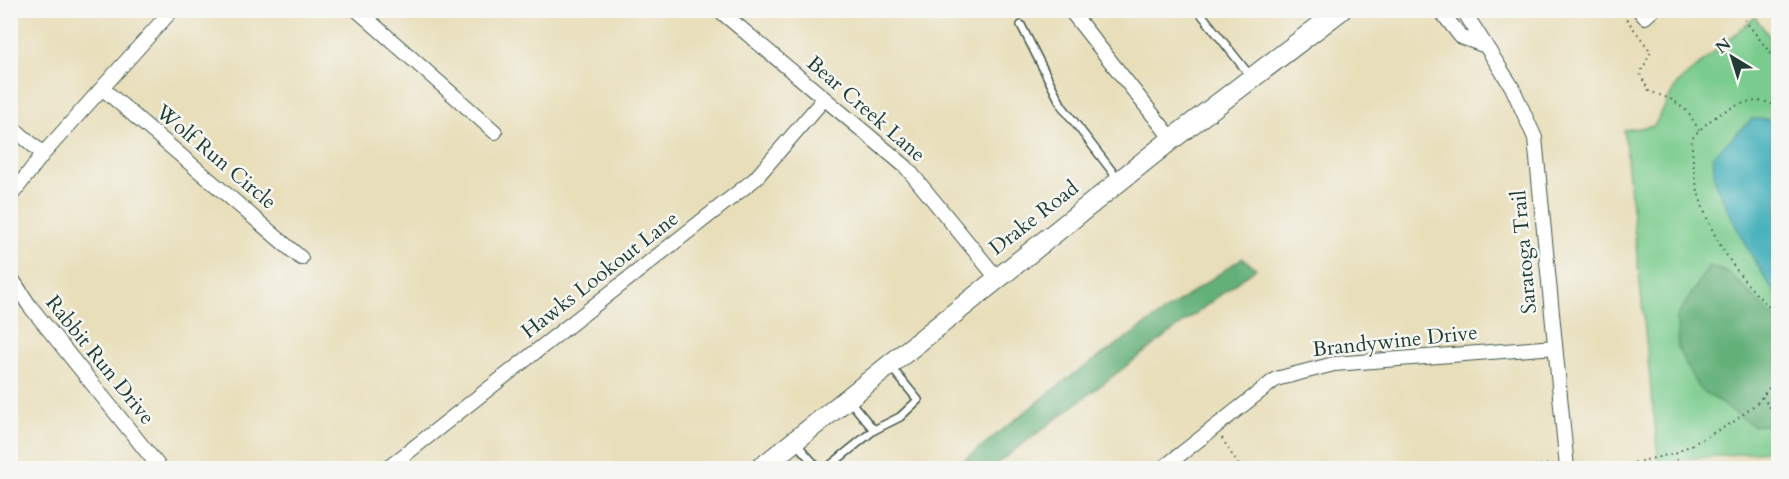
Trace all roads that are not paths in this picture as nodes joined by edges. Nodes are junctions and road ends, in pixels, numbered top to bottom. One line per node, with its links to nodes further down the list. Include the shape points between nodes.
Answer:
1 (172, 10): 14 (street)
2 (357, 10): 17 (street)
3 (719, 10): 15 (street, Bear Creek Lane)
4 (1070, 10): 18 (street)
5 (1198, 10): 13 (lane)
6 (1341, 10): 13 (street, Drake Road)
7 (1440, 10): 12 (street, Saratoga Trail, via 1461,37)
8 (1463, 10): 12 (street, Saratoga Trail)
9 (1639, 10): 10 (street, via 1645,17)
10 (1653, 10)
11 (1021, 25): 20 (lane, via 1062,106)
12 (1483, 45): 25 (street, Saratoga Trail, via 1512,87 1535,138)
13 (1253, 80): 18 (street, Drake Road)
14 (103, 89): 19 (street); 22 (street, Wolf Run Circle)
15 (823, 99): 24 (street, Bear Creek Lane, via 906,167); 32 (street, Hawks Lookout Lane, via 755,179)
16 (10, 125): 19 (street)
17 (495, 132)
18 (1172, 139): 20 (street, Drake Road)
19 (44, 154): 21 (street)
20 (1120, 181): 24 (street, Drake Road)
21 (10, 197)
22 (302, 258)
23 (10, 276): 31 (street, Rabbit Run Drive)
24 (997, 278): 26 (street, Drake Road)
25 (1555, 347): 30 (street, Saratoga Trail); 36 (street, Brandywine Drive, via 1334,364 1276,379)
26 (890, 365): 27 (street, Drake Road); 28 (lane, via 918,400 900,417)
27 (848, 399): 28 (lane); 29 (street, Drake Road)
28 (874, 430): 35 (lane)
29 (795, 442): 33 (street, Drake Road); 34 (lane)
30 (1566, 466)
31 (160, 468)
32 (388, 468)
33 (761, 468)
34 (818, 468)
35 (827, 468)
36 (1163, 468)

